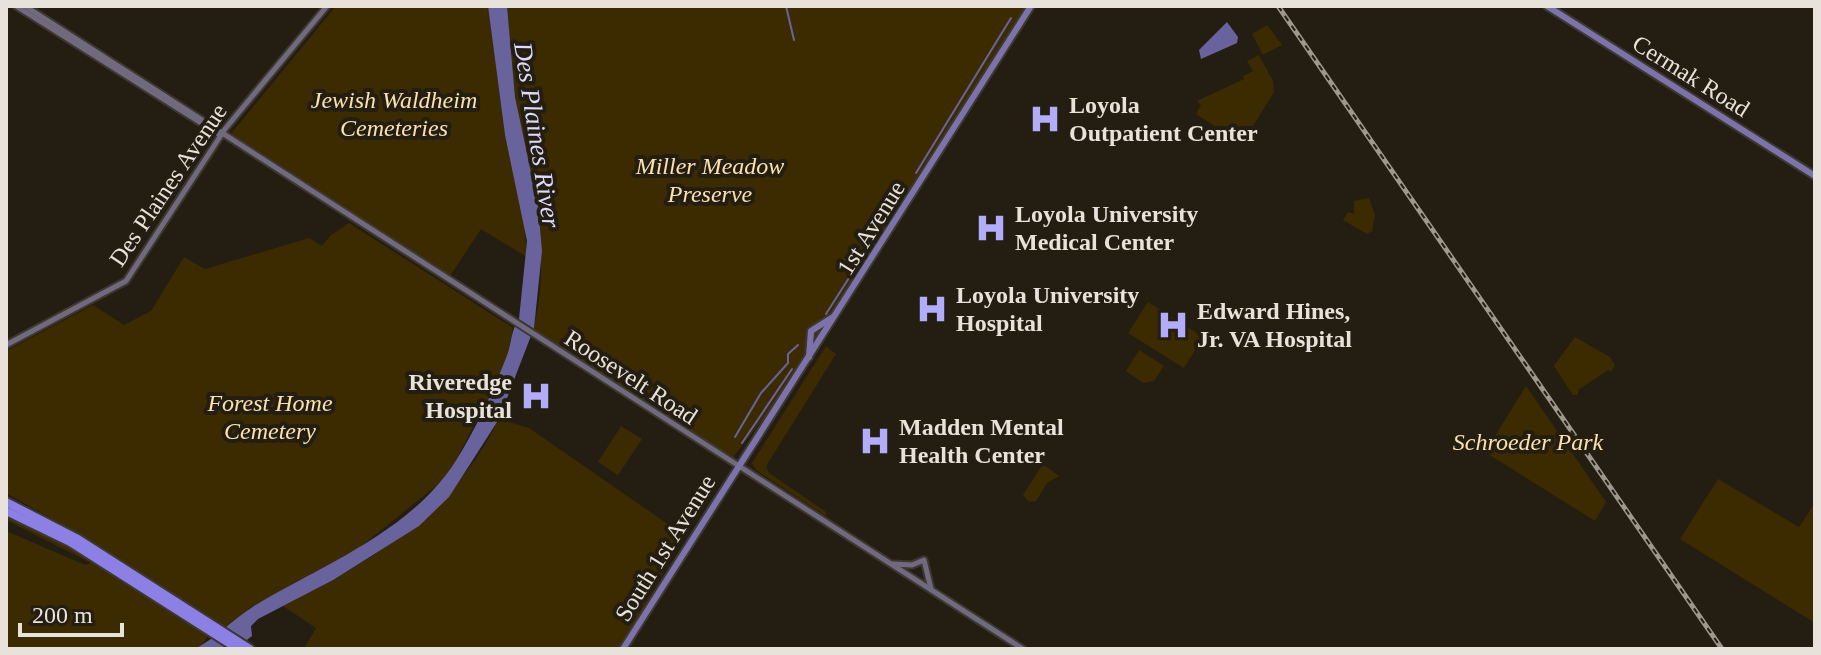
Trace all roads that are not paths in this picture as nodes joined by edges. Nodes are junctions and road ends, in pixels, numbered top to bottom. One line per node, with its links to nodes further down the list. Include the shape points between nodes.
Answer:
1 (16, 6): 6 (main road, Roosevelt Road)
2 (25, 6): 6 (main road, Roosevelt Road)
3 (327, 6): 6 (main road, Des Plaines Avenue)
4 (1031, 6): 8 (main road, 1st Avenue)
5 (1547, 6): 7 (main road, Cermak Road)
6 (221, 135): 9 (main road, Des Plaines Avenue, via 123,284); 11 (main road, Roosevelt Road)
7 (1815, 176)
8 (839, 312): 10 (main road, 1st Avenue); 10 (main road, via 811,331)
9 (6, 345)
10 (808, 361): 11 (main road, 1st Avenue)
11 (738, 467): 16 (main road, Roosevelt Road); 21 (main road, South 1st Avenue)
12 (6, 495): 15 (highway)
13 (6, 502): 15 (highway)
14 (6, 511): 18 (highway, via 70,542)
15 (27, 511): 18 (highway)
16 (890, 564): 17 (main road, Roosevelt Road); 17 (main road, via 924,560)
17 (931, 590): 22 (main road, Roosevelt Road)
18 (214, 629): 19 (highway)
19 (239, 647): 20 (highway)
20 (250, 649)
21 (623, 649)
22 (1023, 649)

